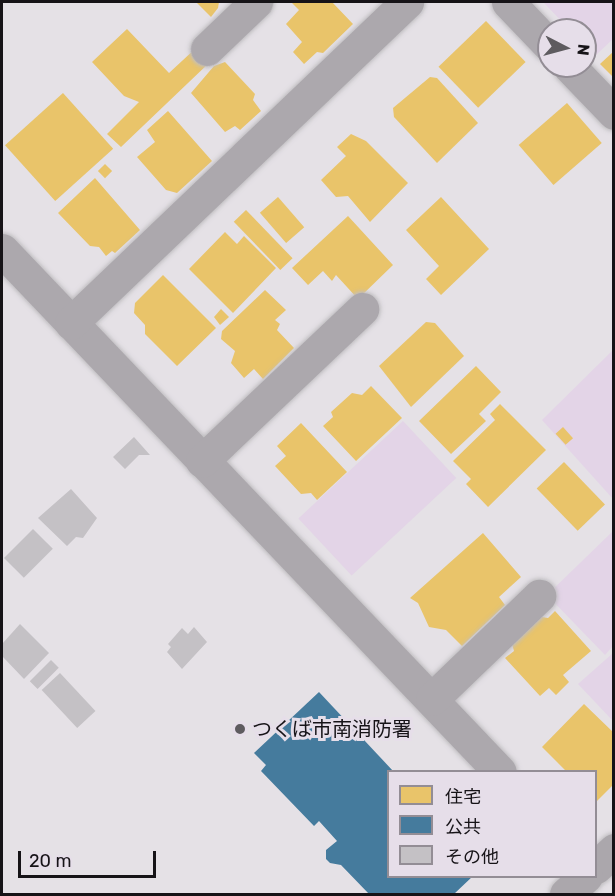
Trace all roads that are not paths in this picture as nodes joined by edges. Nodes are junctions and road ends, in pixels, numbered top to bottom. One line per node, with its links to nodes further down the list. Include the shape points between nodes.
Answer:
1 (256, 2): 5 (street)
2 (407, 2): 10 (street)
3 (507, 2): 4 (street)
4 (537, 33)
5 (207, 49)
6 (580, 78): 7 (street)
7 (614, 113)
8 (2, 250): 10 (street)
9 (363, 309): 11 (street)
10 (71, 323): 11 (street)
11 (202, 461): 13 (street)
12 (539, 596): 13 (street)
13 (432, 699): 14 (street)
14 (499, 770)
15 (614, 850): 16 (street)
16 (597, 866)
17 (583, 878): 18 (street)
18 (566, 894)

